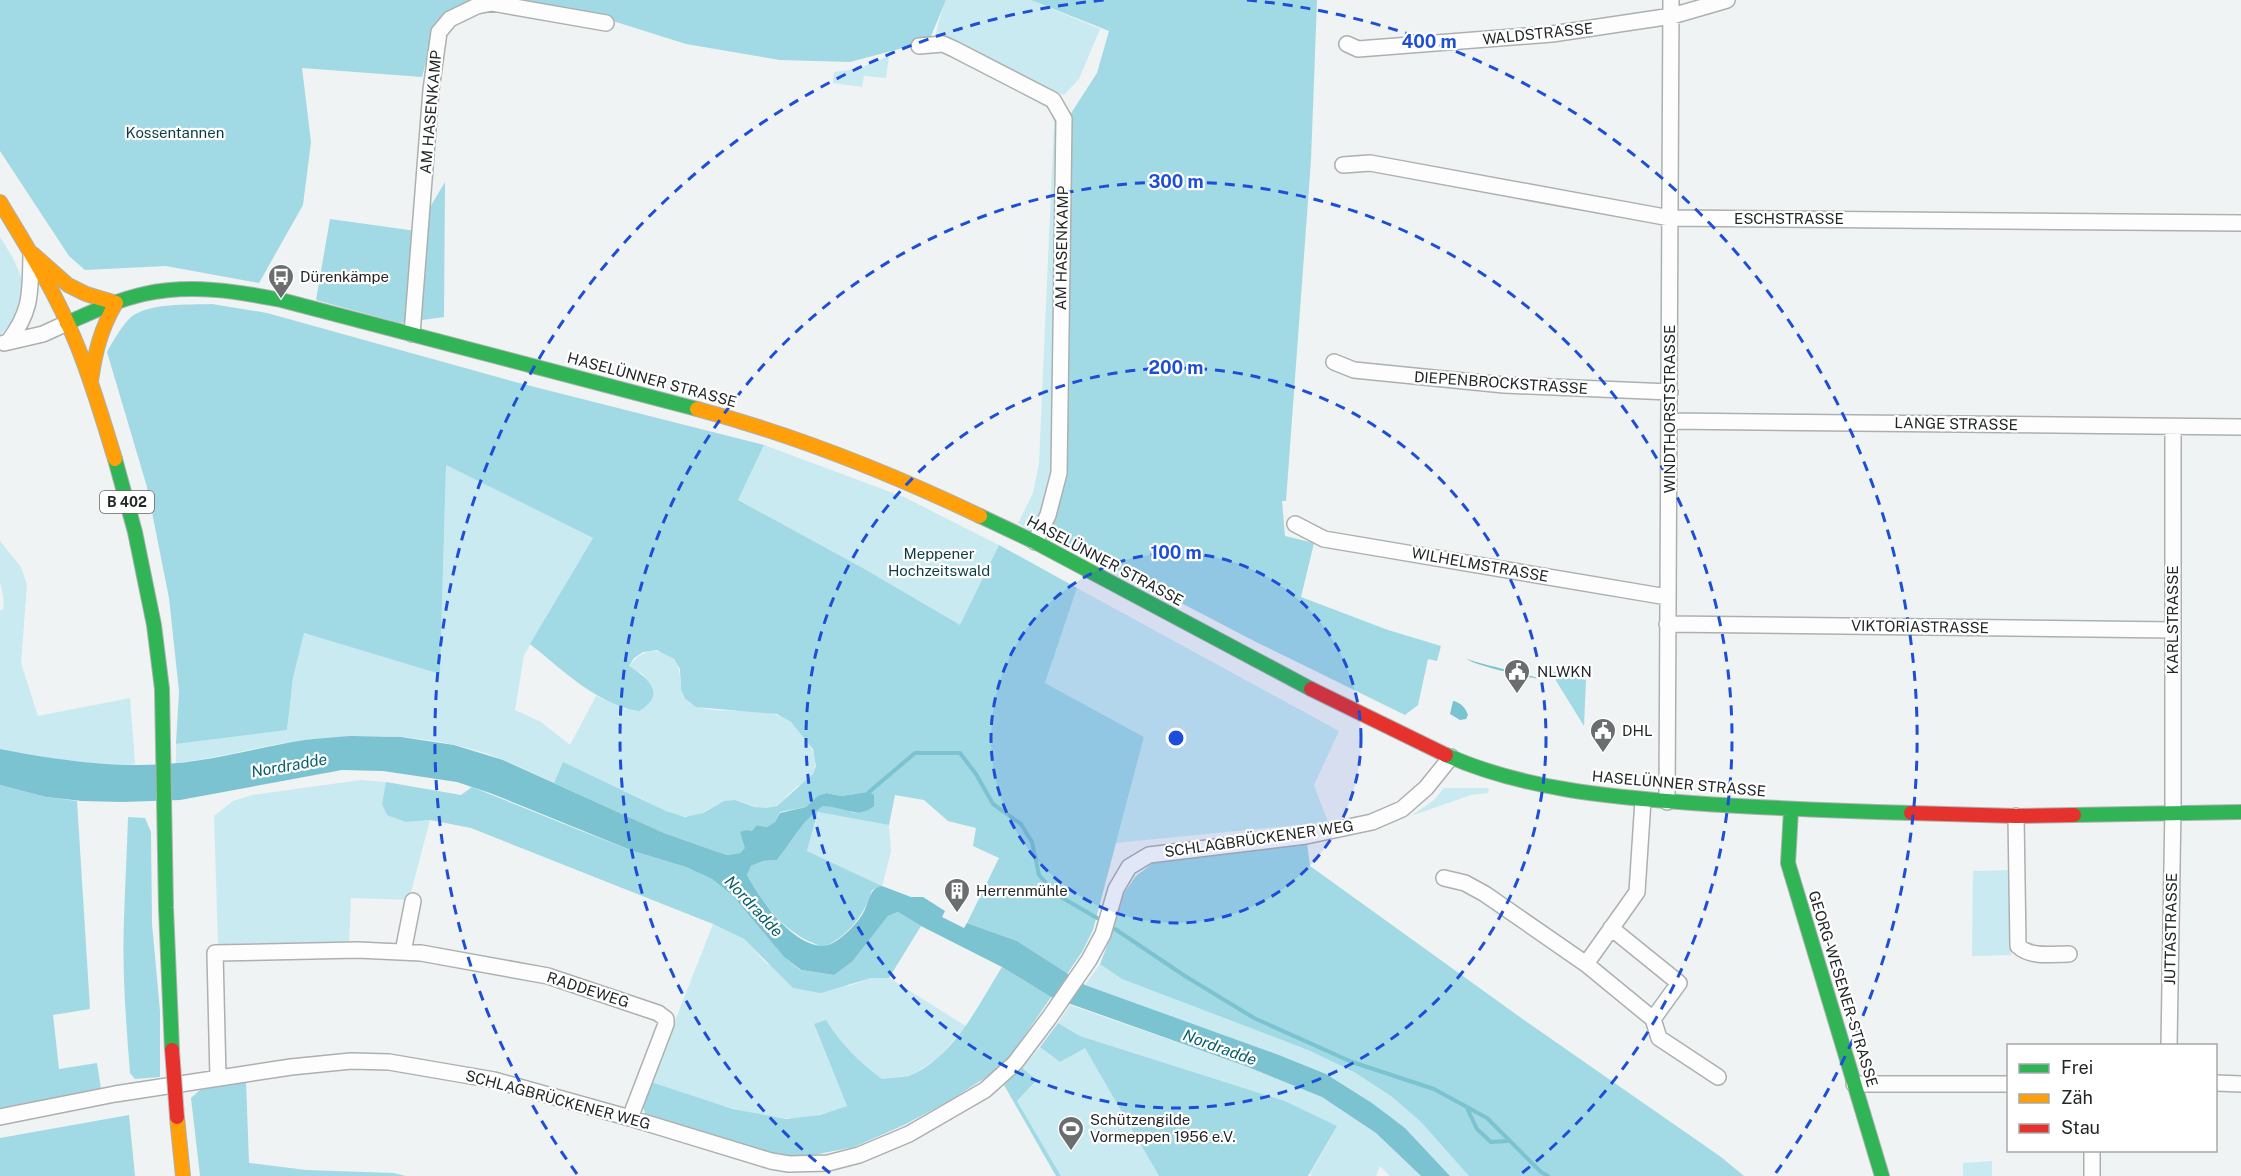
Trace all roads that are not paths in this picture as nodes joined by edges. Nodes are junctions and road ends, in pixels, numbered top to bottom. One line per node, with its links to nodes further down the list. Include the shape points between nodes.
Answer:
1 (1727, 0): 2 (street, WALDSTRASSE)
2 (1671, 8): 4 (street, WALDSTRASSE, via 1552,34 1358,49); 8 (street, WINDTHORSTSTRASSE)
3 (606, 23): 13 (street, AM HASENKAMP, via 492,3 450,19 439,32 430,90)
4 (1347, 44)
5 (919, 46): 22 (street, AM HASENKAMP, via 943,44 954,49 1053,100 1064,119 1059,473 1048,514)
6 (1343, 165): 8 (street, ESCHSTRASSE, via 1370,164)
7 (0, 202): 10 (street, B 402)
8 (1671, 219): 9 (street, ESCHSTRASSE); 17 (street, WINDTHORSTSTRASSE)
9 (2241, 223)
10 (30, 252): 11 (street, via 68,285); 12 (street, B 402); 14 (street, via 29,302 19,327)
11 (116, 303): 12 (street, HASELÜNNER STRASSE); 13 (street, HASELÜNNER STRASSE, via 144,294 183,289 232,290); 16 (street, via 96,345)
12 (67, 323): 14 (street, via 43,334); 16 (street, B 402)
13 (412, 334): 22 (street, HASELÜNNER STRASSE, via 757,425 913,484)
14 (4, 343)
15 (1334, 362): 17 (street, DIEPENBROCKSTRASSE, via 1354,370 1492,384)
16 (91, 381): 51 (street, B 402, bridge, via 123,486 154,625 162,689 172,1050)
17 (1670, 392): 18 (street, WINDTHORSTSTRASSE)
18 (1670, 421): 19 (street, LANGE STRASSE); 23 (street, WINDTHORSTSTRASSE)
19 (2173, 427): 20 (street, LANGE STRASSE); 25 (street, KARLSTRASSE)
20 (2241, 427)
21 (1295, 524): 23 (street, WILHELMSTRASSE, via 1324,538)
22 (1035, 542): 26 (street, HASELÜNNER STRASSE, via 1263,664)
23 (1667, 597): 24 (street, WINDTHORSTSTRASSE)
24 (1667, 624): 25 (street, VIKTORIASTRASSE); 28 (street, WINDTHORSTSTRASSE)
25 (2173, 630): 31 (street, KARLSTRASSE)
26 (1451, 757): 27 (street, HASELÜNNER STRASSE, via 1580,792); 50 (street, SCHLAGBRÜCKENER WEG, via 1426,788 1402,809 1372,822 1306,836 1149,855 1129,867 1116,889 1089,960 1015,1063 985,1090 909,1134)
27 (1643, 800): 28 (street, HASELÜNNER STRASSE); 35 (street, via 1637,892)
28 (1667, 802): 29 (street, HASELÜNNER STRASSE)
29 (1791, 810): 32 (street, HASELÜNNER STRASSE); 44 (street, GEORG-WESENER-STRASSE, via 1788,863)
30 (2241, 812): 31 (street, HASELÜNNER STRASSE)
31 (2173, 813): 32 (street, HASELÜNNER STRASSE); 40 (street, JUTTASTRASSE)
32 (2016, 816): 37 (street, via 2018,946 2031,954)
33 (1443, 878): 38 (street, via 1465,883 1485,894)
34 (413, 901): 36 (street)
35 (1611, 928): 38 (street); 39 (street, via 1679,983)
36 (403, 952): 42 (street, RADDEWEG, via 215,953); 48 (street, RADDEWEG, via 548,976 658,1013 666,1024)
37 (2069, 954)
38 (1586, 964): 39 (street)
39 (1653, 1019): 41 (street, via 1659,1038)
40 (2169, 1044)
41 (1718, 1077)
42 (218, 1078): 47 (street, SCHLAGBRÜCKENER WEG); 48 (street, SCHLAGBRÜCKENER WEG, via 321,1063 388,1062 494,1080)
43 (2217, 1083): 46 (street)
44 (1854, 1084): 45 (street); 52 (street, GEORG-WESENER-STRASSE)
45 (2007, 1084)
46 (2241, 1084)
47 (0, 1117)
48 (630, 1118): 50 (street, SCHLAGBRÜCKENER WEG, via 771,1161)
49 (2092, 1152): 53 (street)
50 (830, 1169)
51 (183, 1176)
52 (1881, 1176)
53 (2092, 1176)

